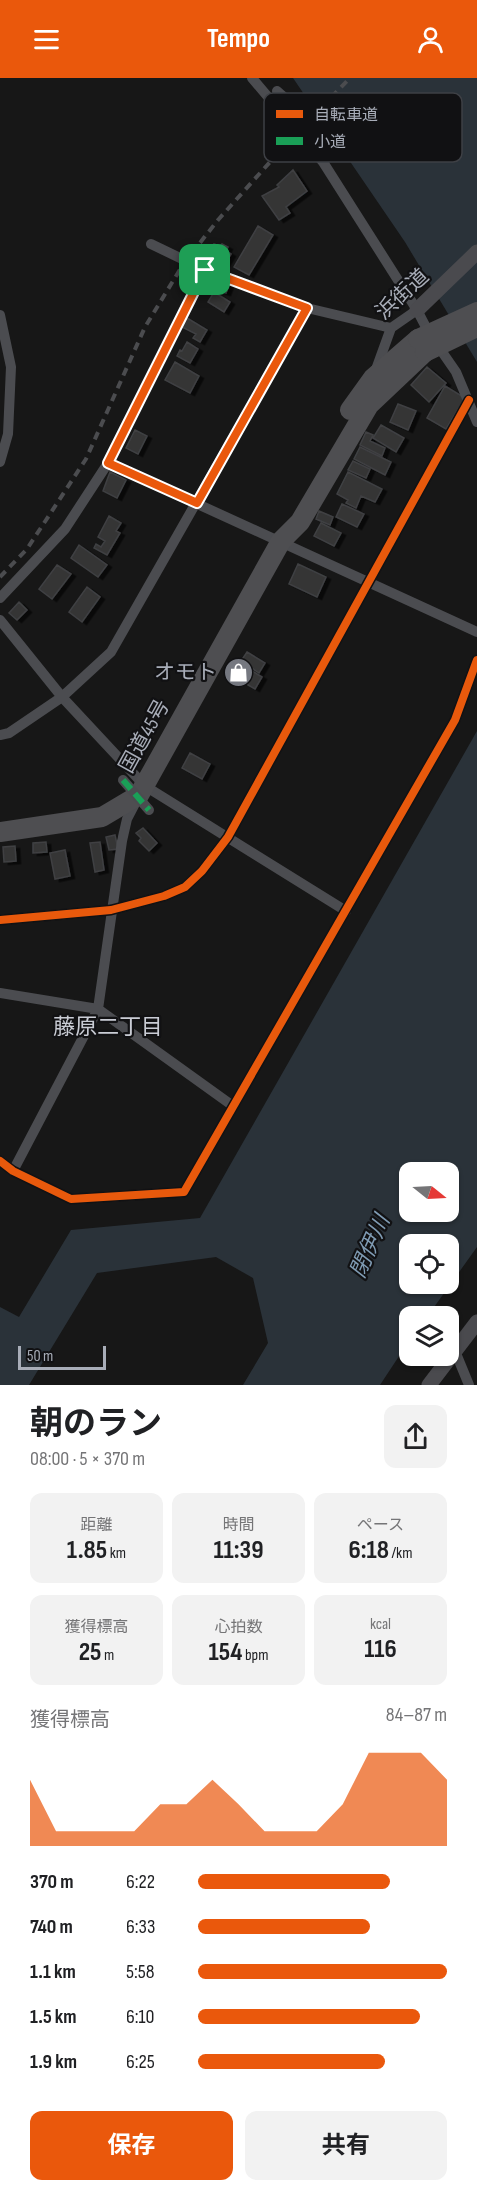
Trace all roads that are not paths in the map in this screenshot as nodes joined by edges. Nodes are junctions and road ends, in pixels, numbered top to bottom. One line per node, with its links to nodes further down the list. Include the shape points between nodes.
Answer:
1 (252, 78): 2 (street)
2 (265, 93)
3 (323, 162): 8 (street)
4 (151, 244): 6 (street)
5 (477, 252): 8 (street, 浜街道)
6 (205, 270): 7 (street); 18 (street)
7 (307, 308): 12 (street); 19 (street)
8 (417, 310): 12 (street, 浜街道); 15 (street)
9 (477, 312): 13 (highway, 国道45号, bridge)
10 (0, 315): 17 (street, via 11,367 8,435)
11 (477, 327): 13 (highway, 国道45号, bridge)
12 (390, 328): 14 (street, 浜街道)
13 (422, 346): 14 (highway, 国道45号); 20 (highway, 国道45号, via 369,405 300,522)
14 (373, 378): 20 (highway, 国道45号, via 352,406 287,518)
15 (469, 400): 16 (street); 21 (street)
16 (477, 422)
17 (0, 462)
18 (108, 463): 19 (street); 22 (street, via 65,529)
19 (197, 503): 20 (street); 26 (street, via 111,652)
20 (281, 542): 21 (street); 29 (highway, 国道45号)
21 (369, 582): 24 (street); 31 (street)
22 (0, 598)
23 (0, 620): 26 (street)
24 (477, 632)
25 (477, 660): 33 (street, via 455,720)
26 (62, 697): 27 (street); 29 (street)
27 (0, 735)
28 (123, 780): 29 (street, bridge)
29 (144, 797): 30 (highway, 国道45号, via 102,817); 31 (street); 32 (street, via 127,819)
30 (0, 832)
31 (228, 837): 32 (street, via 185,887); 33 (street)
32 (111, 910): 34 (street); 36 (street)
33 (346, 911): 37 (street)
34 (0, 920)
35 (0, 993): 36 (street)
36 (98, 1009): 37 (street); 39 (street)
37 (233, 1106): 39 (street, via 184,1192 71,1199)
38 (0, 1161): 39 (street)
39 (14, 1171)
40 (477, 1322): 41 (street)
41 (459, 1346)
42 (459, 1361): 45 (street)
43 (444, 1366): 44 (street)
44 (429, 1385)
45 (469, 1385)

